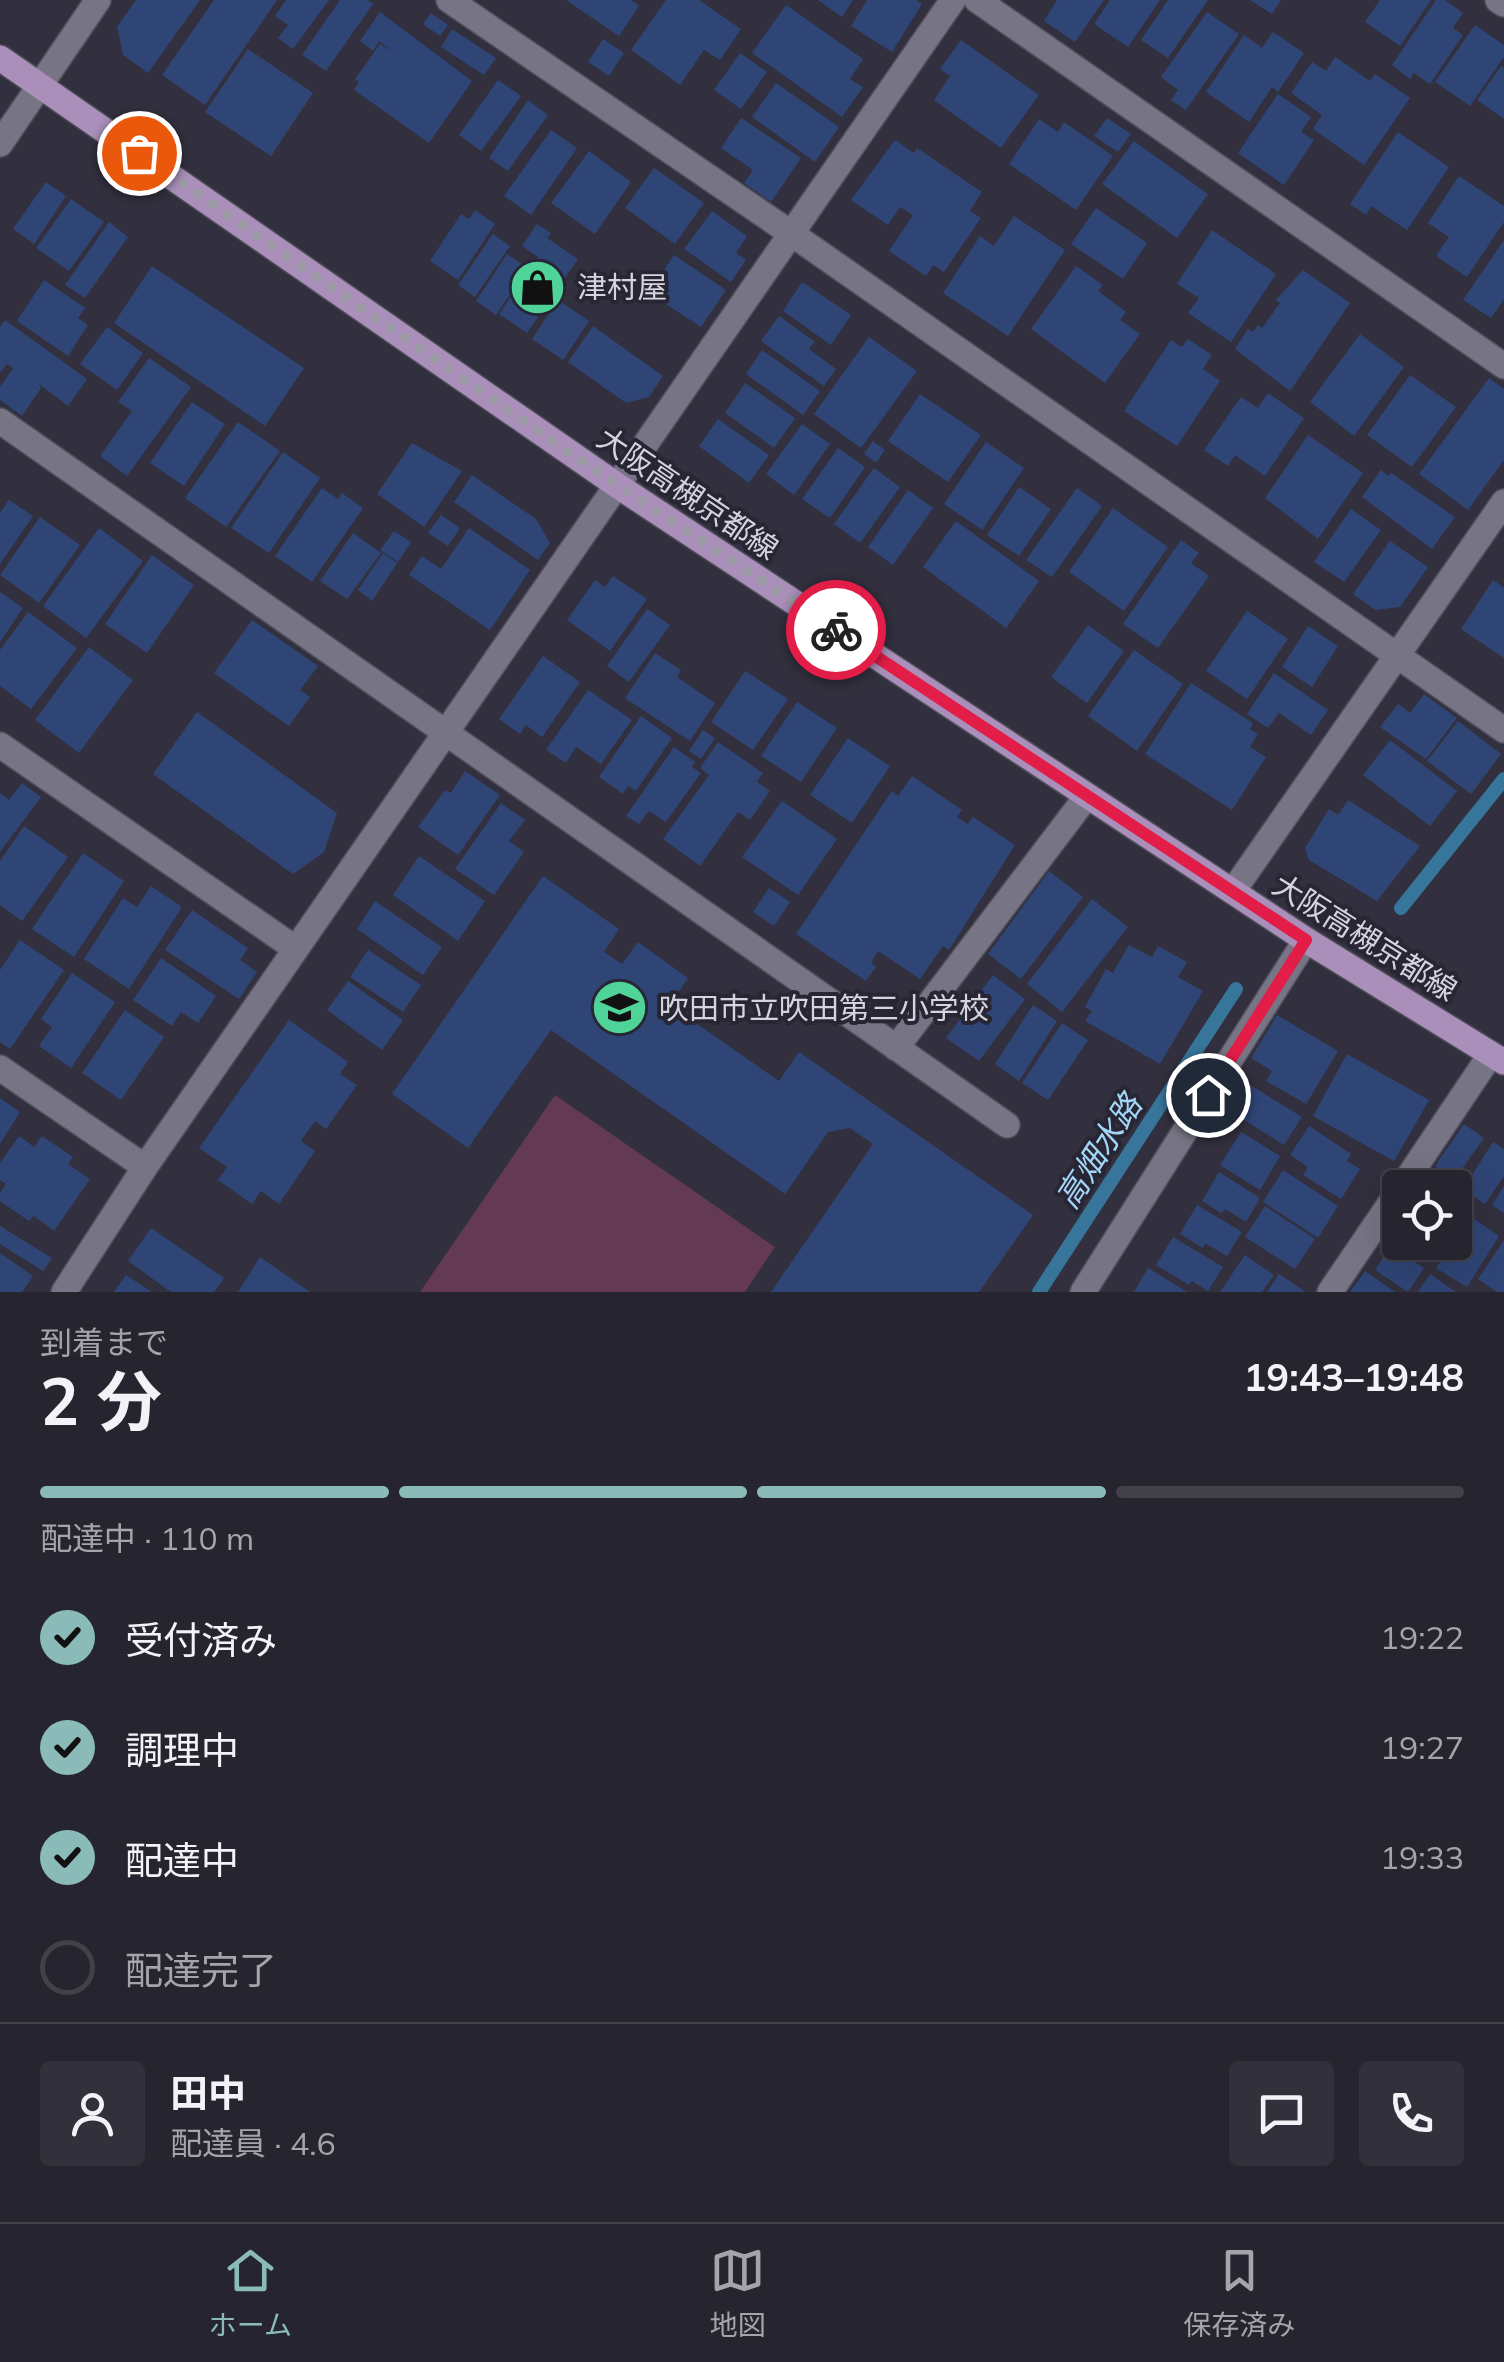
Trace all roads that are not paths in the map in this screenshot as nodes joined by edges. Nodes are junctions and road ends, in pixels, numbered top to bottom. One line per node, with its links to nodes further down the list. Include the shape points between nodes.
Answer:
1 (98, 0): 6 (street)
2 (449, 0): 8 (street)
3 (953, 0): 8 (street)
4 (977, 0): 9 (street)
5 (0, 58): 6 (main road, 大阪高槻京都線)
6 (41, 84): 7 (street); 11 (main road, 大阪高槻京都線)
7 (0, 144)
8 (792, 234): 11 (street); 13 (street)
9 (1504, 366)
10 (0, 421): 15 (street)
11 (618, 486): 15 (street); 17 (main road, 大阪高槻京都線)
12 (1504, 502): 13 (street)
13 (1398, 655): 14 (street); 18 (street)
14 (1504, 730)
15 (448, 731): 20 (street); 21 (street)
16 (0, 746): 20 (street)
17 (1088, 796): 18 (main road, 大阪高槻京都線); 21 (street)
18 (1232, 891): 19 (main road, 大阪高槻京都線)
19 (1306, 940): 22 (main road, 大阪高槻京都線); 29 (street)
20 (296, 949): 25 (street)
21 (896, 1048): 24 (street)
22 (1498, 1058): 26 (street)
23 (0, 1068): 25 (street)
24 (1006, 1125)
25 (146, 1167): 28 (street)
26 (1414, 1170)
27 (1382, 1215): 30 (street)
28 (64, 1292)
29 (1083, 1292)
30 (1330, 1292)

